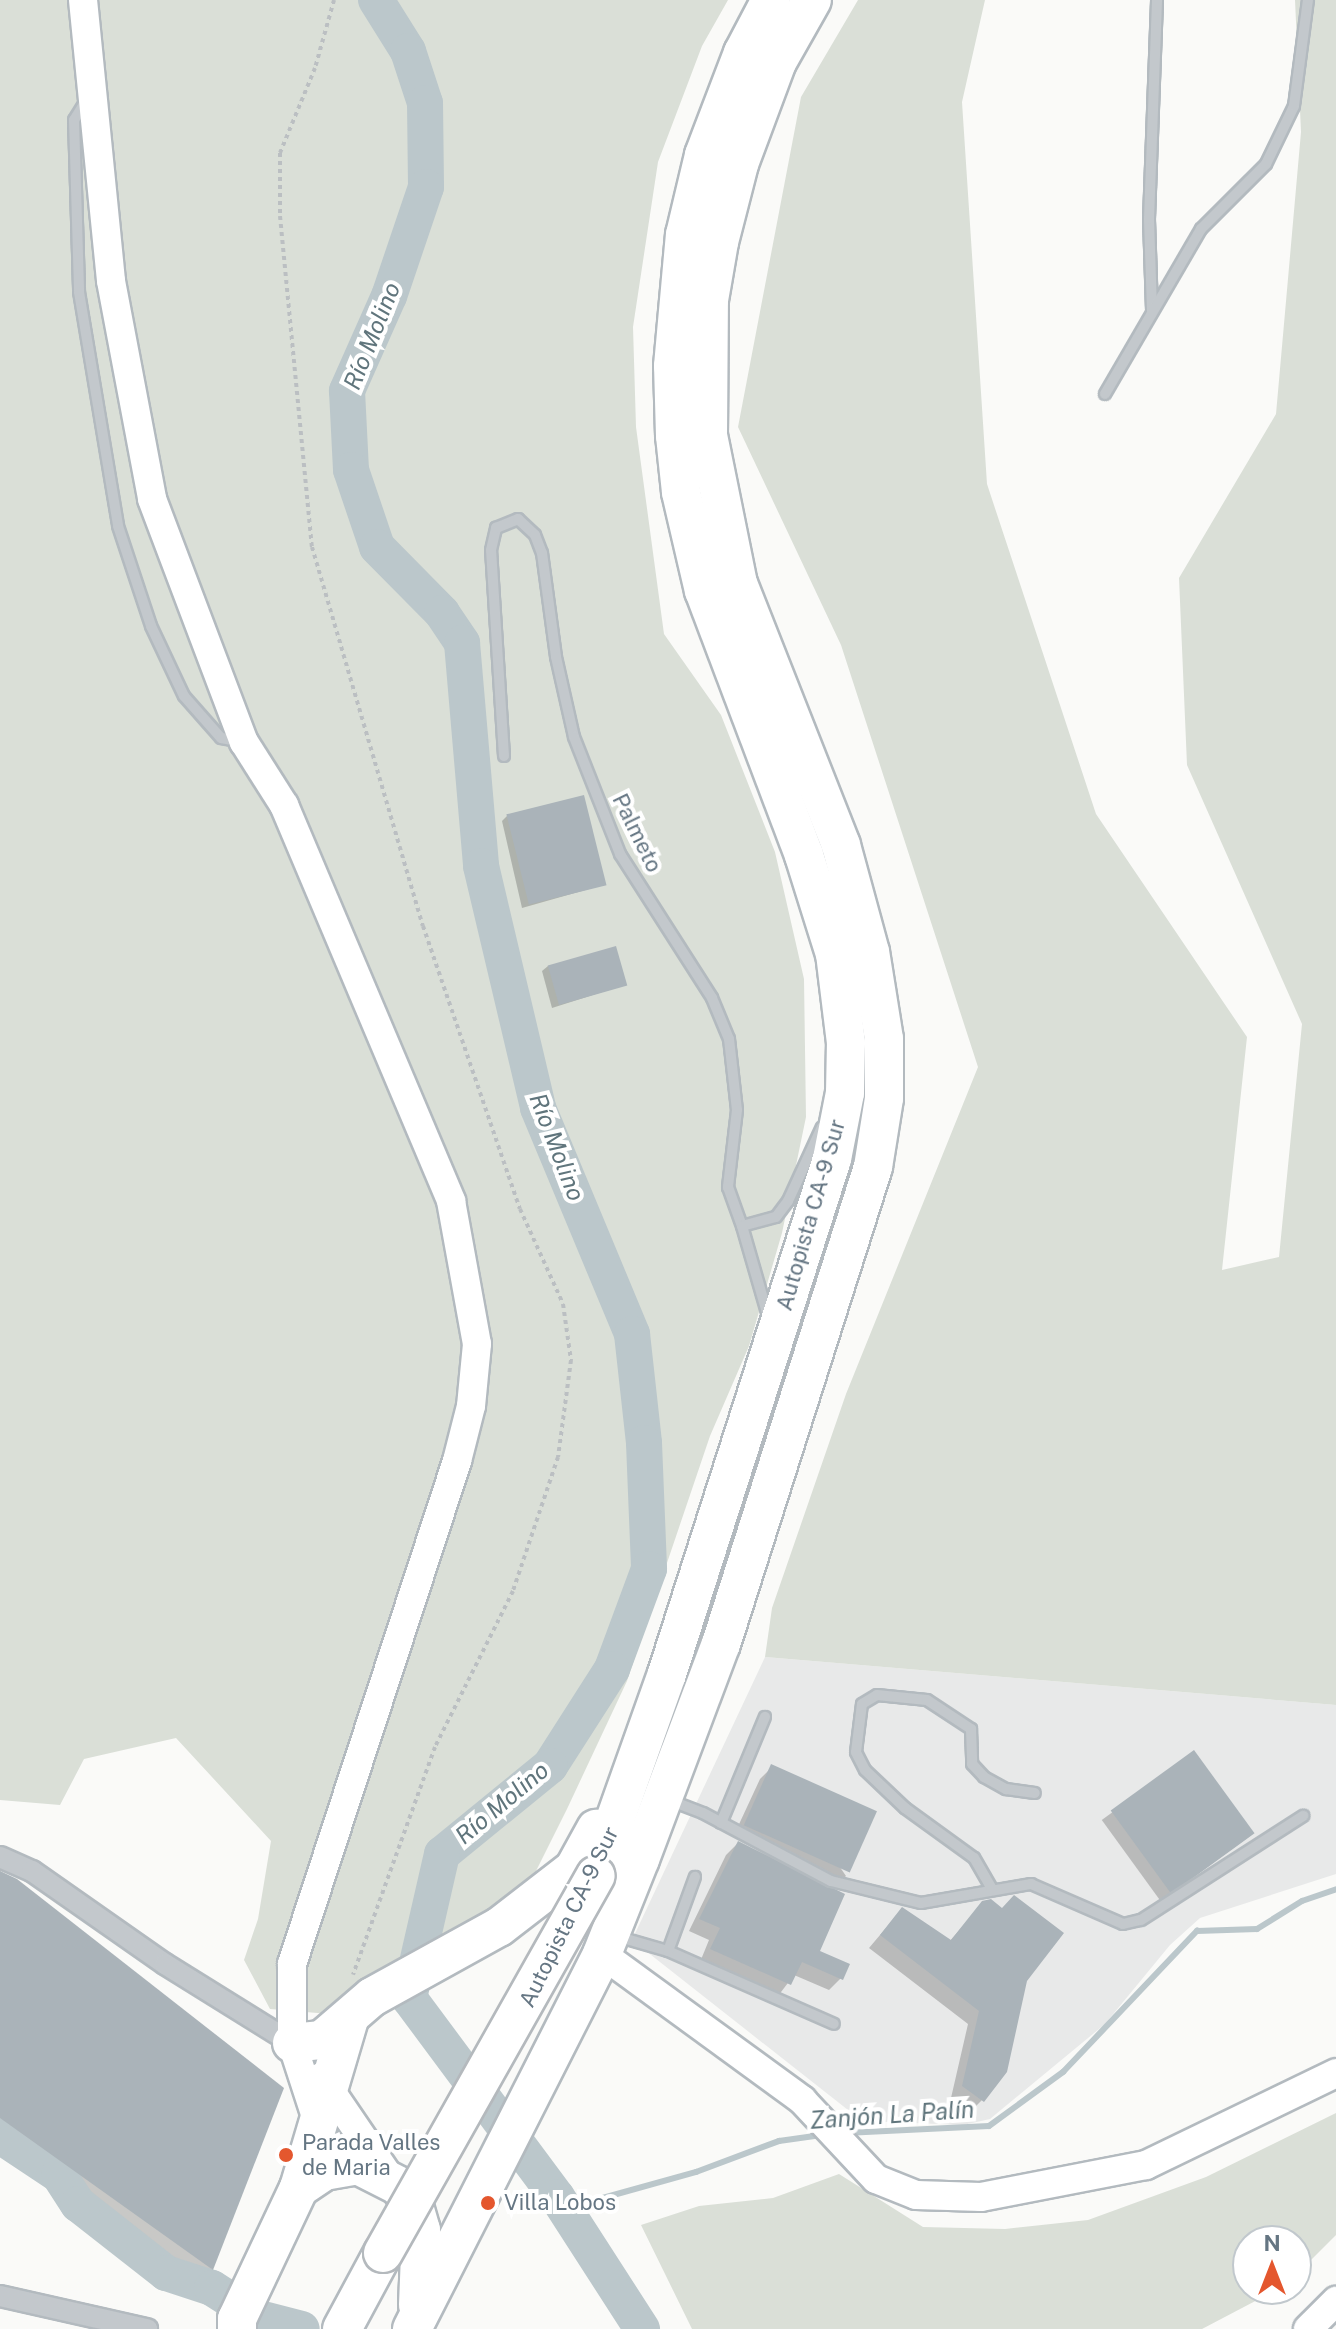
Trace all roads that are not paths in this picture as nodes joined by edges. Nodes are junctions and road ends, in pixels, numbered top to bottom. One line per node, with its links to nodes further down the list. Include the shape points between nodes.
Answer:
1 (83, 0): 6 (main road)
2 (771, 0): 11 (highway, Autopista CA-9 Sur, via 743,53 704,155 685,235 674,352 675,436 681,492 704,591 804,855 835,954 846,1043)
3 (812, 0): 17 (highway, Autopista CA-9 Sur, via 777,62 739,164 719,242 709,300 708,435 738,584 854,881 884,1039 884,1098 873,1167 813,1358 721,1644)
4 (1157, 0): 7 (lane, via 1149,219)
5 (1308, 0): 7 (lane, via 1294,106 1271,152 1201,229)
6 (90, 93): 9 (main road, via 111,281 152,499); 9 (lane, via 74,120 79,292 118,526 151,626 184,696 221,738)
7 (1152, 312): 8 (lane)
8 (1105, 394)
9 (244, 742): 27 (main road, via 284,805 451,1201 477,1344 471,1406 457,1461 292,1964)
10 (504, 756): 12 (lane, Palmeto, via 491,550 496,528 518,519 535,535 542,553 556,657 574,737 620,854 712,998 729,1039 737,1110 728,1187)
11 (845, 1093): 12 (lane, via 820,1129 776,1217); 13 (highway, Autopista CA-9 Sur, via 832,1159)
12 (742, 1226): 13 (lane, via 766,1304)
13 (772, 1347): 14 (highway, Autopista CA-9 Sur)
14 (667, 1674): 25 (highway, via 645,1709 581,1860 544,1895 482,1937); 37 (highway, Autopista CA-9 Sur, bridge, via 595,1876)
15 (765, 1717): 19 (lane)
16 (1035, 1793): 22 (lane, via 1006,1789 984,1777 972,1764 971,1729 927,1700 877,1695 862,1704 856,1752 865,1770 905,1808 974,1858)
17 (663, 1798): 19 (lane); 23 (highway, Autopista CA-9 Sur)
18 (1303, 1816): 22 (lane, via 1141,1920 1110,1920 1052,1889 1031,1884)
19 (721, 1823): 22 (lane, via 831,1881 905,1901 921,1903)
20 (0, 1857): 27 (street, via 32,1871 165,1964)
21 (695, 1877): 24 (lane)
22 (992, 1889)
23 (606, 1944): 24 (lane); 28 (main road, via 819,2115 891,2189 947,2198 981,2197 1146,2165); 35 (highway, Autopista CA-9 Sur)
24 (668, 1951): 26 (lane)
25 (361, 2008): 27 (highway, via 322,2040); 29 (highway)
26 (834, 2024)
27 (292, 2043): 29 (main road)
28 (1336, 2073)
29 (321, 2100): 30 (main road); 31 (highway)
30 (390, 2178): 31 (highway, via 374,2169 340,2166); 35 (highway, via 407,2195 418,2218)
31 (299, 2188): 34 (highway)
32 (0, 2296): 36 (street)
33 (1336, 2301): 38 (main road)
34 (237, 2324)
35 (415, 2324)
36 (147, 2329)
37 (342, 2329)
38 (1308, 2329)

